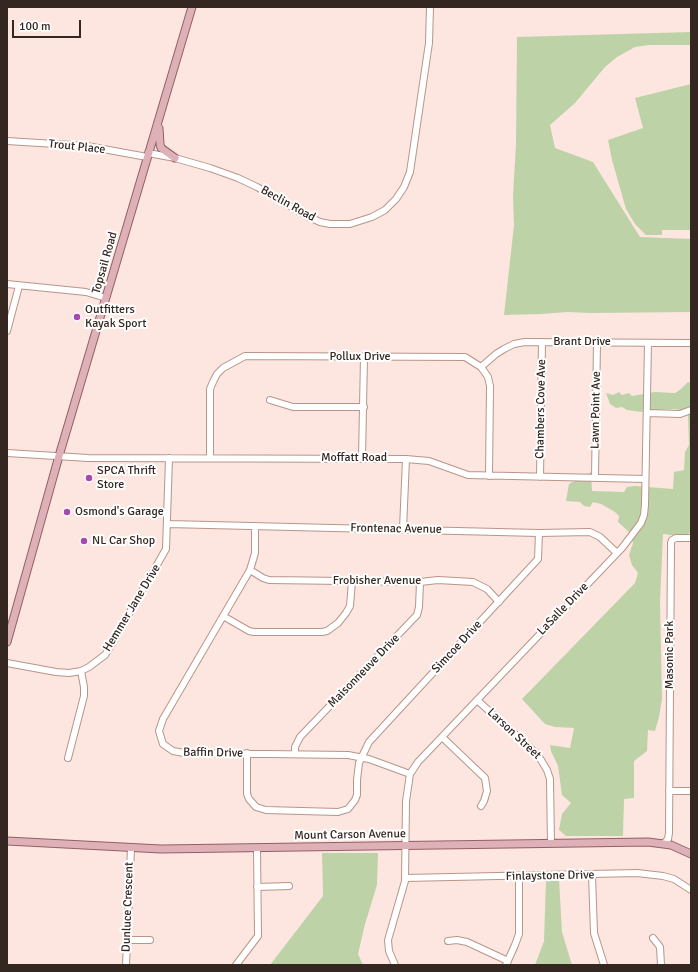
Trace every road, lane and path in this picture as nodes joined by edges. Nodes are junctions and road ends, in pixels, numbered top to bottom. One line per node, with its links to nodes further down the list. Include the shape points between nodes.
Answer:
1 (192, 7): 3 (main road, Topsail Road)
2 (430, 7): 6 (street, Beclin Road, via 427,56 410,172 396,200 385,210 350,224 330,224 309,217 257,186)
3 (159, 122): 5 (main road, Topsail Road); 6 (main road, via 160,144 165,152)
4 (7, 141): 5 (street, Trout Place, via 87,146)
5 (148, 155): 6 (street, Beclin Road); 9 (main road, Topsail Road)
6 (175, 158)
7 (7, 284): 8 (street)
8 (19, 286): 9 (street, via 86,292); 10 (street)
9 (106, 298): 22 (main road, Topsail Road)
10 (7, 331)
11 (542, 342): 12 (street, Brant Drive); 16 (street, Brant Drive, via 514,344 496,354); 28 (street, Chambers Cove Ave)
12 (597, 342): 13 (street, Brant Drive); 29 (street, Lawn Point Ave)
13 (648, 343): 14 (street, Brant Drive); 20 (street, LaSalle Drive)
14 (691, 343)
15 (364, 357): 16 (street, Pollux Drive, via 465,358); 18 (street); 24 (street, Pollux Drive, via 244,356 223,368 217,374 210,390)
16 (481, 367): 27 (street, via 488,377 490,386)
17 (270, 400): 18 (street, via 293,407)
18 (364, 407): 25 (street)
19 (691, 410): 20 (street, via 680,414)
20 (647, 413): 30 (street, LaSalle Drive)
21 (7, 453): 22 (street, Moffatt Road)
22 (59, 456): 23 (street, Moffatt Road); 42 (main road, Topsail Road)
23 (169, 458): 24 (street, Moffatt Road); 31 (street, Hemmer Jane Drive)
24 (210, 458): 25 (street, Moffatt Road)
25 (362, 458): 26 (street, Moffatt Road)
26 (406, 458): 27 (street, Moffatt Road, via 429,461 465,475); 33 (street)
27 (489, 476): 28 (street, Moffatt Road)
28 (540, 477): 29 (street, Moffatt Road)
29 (595, 478): 30 (street, Moffatt Road)
30 (645, 478): 36 (street, LaSalle Drive, via 644,515 641,523)
31 (168, 524): 32 (street, Frontenac Avenue); 44 (street, Hemmer Jane Drive, via 165,552 110,647 97,662)
32 (255, 526): 33 (street, Frontenac Avenue); 37 (street, Baffin Drive, via 255,553)
33 (403, 529): 34 (street, Frontenac Avenue)
34 (539, 533): 36 (street, Frontenac Avenue, via 590,532 600,537); 40 (street, Simcoe Drive, via 538,559)
35 (691, 538): 52 (street, Masonic Park, via 674,539 670,543)
36 (617, 553): 45 (street, LaSalle Drive)
37 (250, 570): 38 (street, Frobisher Avenue, via 269,580); 41 (street, Baffin Drive)
38 (352, 581): 39 (street, Frobisher Avenue); 41 (street, via 350,606 338,623 327,631 254,632)
39 (420, 582): 40 (street, Frobisher Avenue, via 473,582 486,589); 48 (street, Maisonneuve Drive, via 419,607 416,615 300,737)
40 (500, 602): 49 (street, Simcoe Drive, via 373,736)
41 (223, 616): 47 (street, Baffin Drive, via 163,719 160,737 163,744 178,753)
42 (7, 642)
43 (7, 663): 44 (street, Hemmer Jane Drive, via 60,673)
44 (81, 671): 50 (street, via 84,696)
45 (477, 700): 46 (street, LaSalle Drive); 56 (street, Larson Street, via 538,755 548,770)
46 (442, 737): 51 (street, LaSalle Drive); 54 (street, via 485,778 487,791)
47 (247, 753): 48 (street, Baffin Drive); 49 (street, Simcoe Drive, via 247,794 252,804 266,810 338,812 348,809 357,795 357,771)
48 (295, 754): 49 (street, Baffin Drive)
49 (361, 757): 51 (street, Baffin Drive)
50 (68, 758)
51 (410, 774): 59 (street, LaSalle Drive, via 406,800)
52 (669, 791): 53 (street); 57 (street, Masonic Park, via 669,833)
53 (691, 791)
54 (481, 806)
55 (7, 841): 58 (street); 60 (main road, Mount Carson Avenue)
56 (551, 843): 57 (main road, Mount Carson Avenue); 59 (main road, Mount Carson Avenue)
57 (664, 843): 62 (main road, Mount Carson Avenue)
58 (7, 845)
59 (406, 846): 61 (main road, Mount Carson Avenue); 65 (street, LaSalle Drive)
60 (130, 848): 61 (main road, Mount Carson Avenue); 70 (street, Dunluce Crescent)
61 (257, 848): 67 (street)
62 (691, 854)
63 (592, 875): 64 (street, Finlaystone Drive); 68 (street, Finlaystone Drive, via 656,874 674,879); 77 (street, via 594,933)
64 (519, 876): 65 (street, Finlaystone Drive); 73 (street, via 519,934)
65 (405, 878): 76 (street, LaSalle Drive, via 388,936 389,951)
66 (289, 886): 67 (street)
67 (257, 887): 75 (street, via 258,936)
68 (691, 890)
69 (653, 938): 78 (street, via 660,947)
70 (127, 940): 71 (street); 74 (street, Dunluce Crescent)
71 (150, 940)
72 (448, 941): 73 (street, via 467,942)
73 (507, 963)
74 (126, 965)
75 (236, 965)
76 (395, 965)
77 (604, 965)
78 (661, 965)

